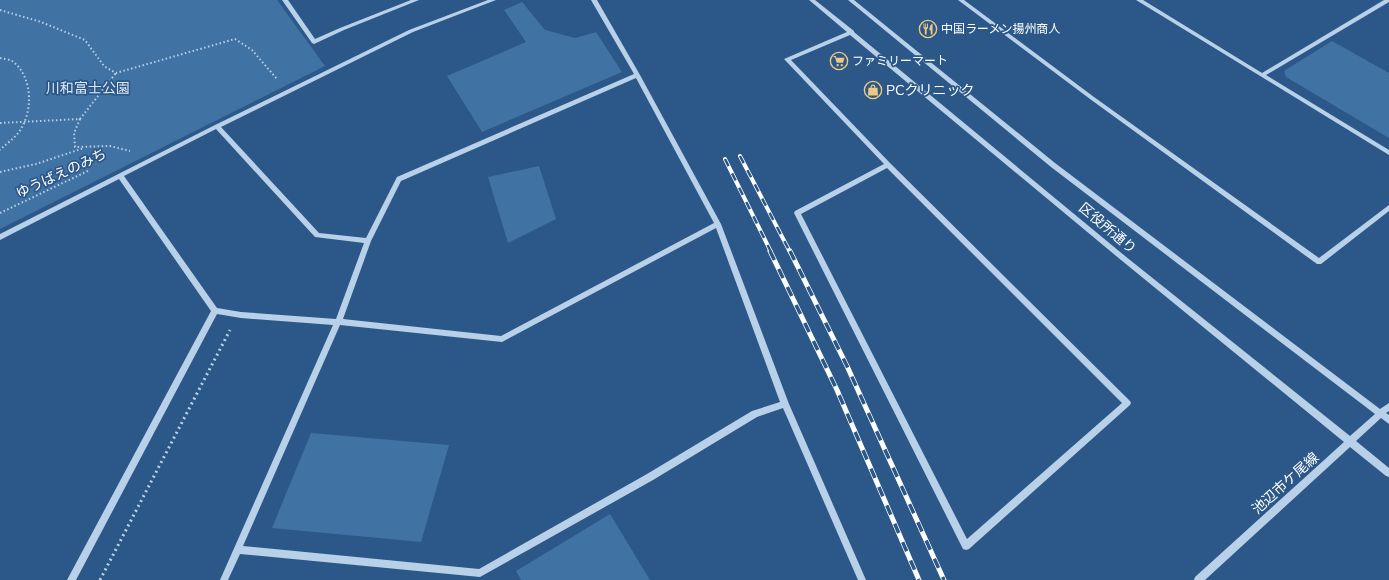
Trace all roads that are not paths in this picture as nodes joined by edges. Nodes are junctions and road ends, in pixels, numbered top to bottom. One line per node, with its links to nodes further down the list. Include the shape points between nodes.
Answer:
1 (285, 0): 2 (street, via 314,42)
2 (416, 0)
3 (493, 0): 13 (street, via 412,31)
4 (594, 0): 11 (street)
5 (812, 0): 10 (street, 区役所通り)
6 (851, 0): 25 (street, 区役所通り, via 1053,165)
7 (961, 0): 17 (street, via 1319,262)
8 (1139, 0): 12 (street)
9 (1388, 0): 12 (street)
10 (852, 32): 15 (street, via 787,59); 27 (street, 区役所通り)
11 (637, 74): 18 (street); 20 (street, via 399,179)
12 (1262, 75): 14 (street)
13 (217, 126): 16 (street); 20 (street, via 317,235)
14 (1389, 152)
15 (888, 166): 15 (street, via 1127,403 966,546 797,213)
16 (120, 176): 19 (street); 21 (street)
17 (1389, 207)
18 (718, 224): 22 (street, via 502,339); 23 (street)
19 (0, 237)
20 (368, 241): 22 (street)
21 (215, 311): 22 (street); 30 (street)
22 (338, 322): 29 (street)
23 (785, 404): 29 (street, via 755,414 480,573); 32 (street)
24 (1389, 406): 25 (street, 池辺市ケ尾線)
25 (1381, 414): 26 (street, 区役所通り); 27 (street, 池辺市ケ尾線)
26 (1389, 420)
27 (1349, 442): 28 (street, 区役所通り); 33 (street, 池辺市ケ尾線)
28 (1389, 474)
29 (238, 550): 31 (street)
30 (71, 580)
31 (224, 580)
32 (862, 580)
33 (1198, 580)

